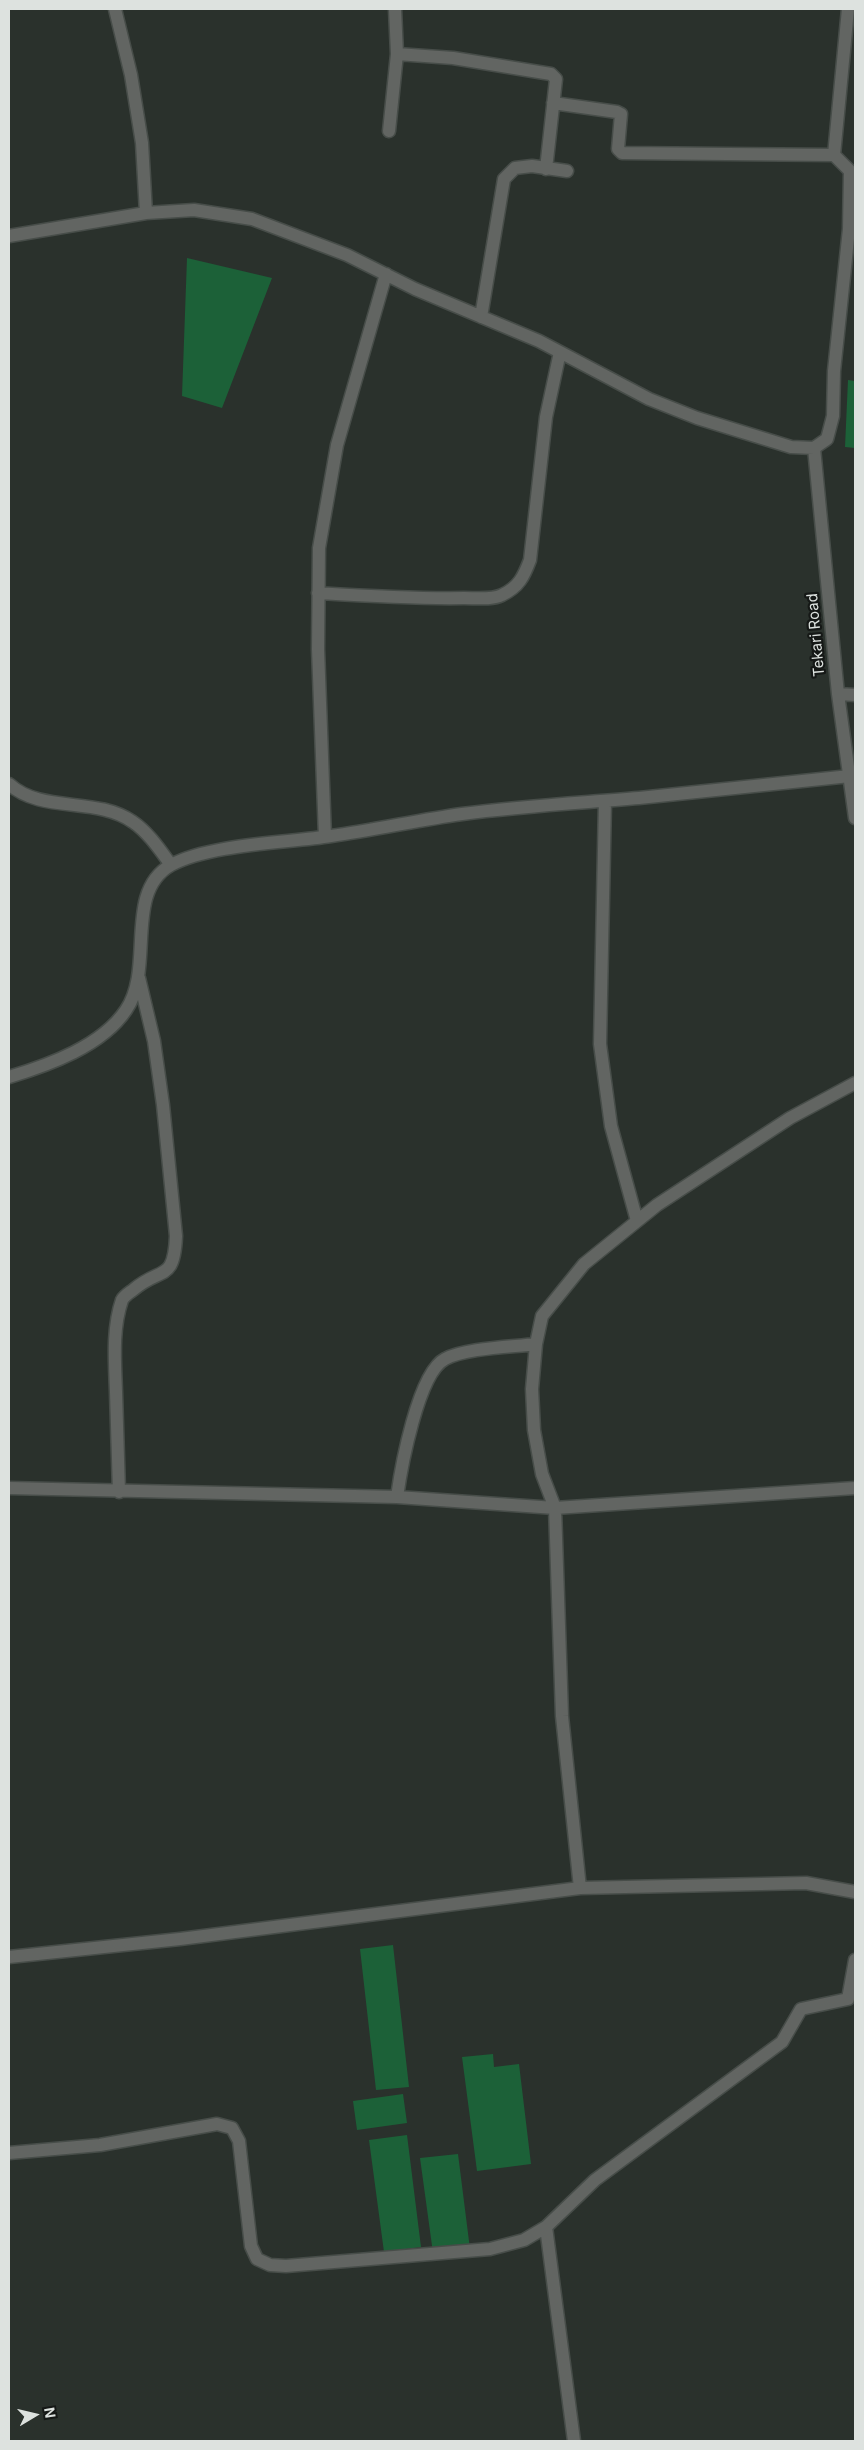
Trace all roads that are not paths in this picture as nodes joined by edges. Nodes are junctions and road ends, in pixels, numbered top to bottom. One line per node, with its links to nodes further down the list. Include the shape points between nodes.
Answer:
1 (115, 9): 11 (street, via 131,75 142,143)
2 (395, 9): 4 (street)
3 (848, 9): 7 (street)
4 (397, 54): 5 (street, via 453,58 551,74 556,79); 6 (street)
5 (553, 103): 7 (street, via 621,114 618,149 622,153); 8 (street)
6 (389, 131)
7 (834, 155): 9 (street)
8 (546, 169): 10 (street); 14 (street, via 532,166 515,168 504,179)
9 (853, 170): 16 (street, via 834,371 833,416 827,439)
10 (567, 171)
11 (146, 213): 12 (street); 13 (street, via 194,210 252,219 332,248)
12 (9, 236)
13 (386, 274): 14 (street); 17 (street, via 337,445 319,548)
14 (481, 317): 15 (street)
15 (560, 352): 16 (street, via 649,400 791,447); 17 (street, via 546,417 530,560 523,578 513,589 500,596 448,599)
16 (814, 448): 18 (street, Tekari Road)
17 (318, 593): 24 (street)
18 (838, 694): 19 (street); 20 (street, Tekari Road)
19 (855, 695)
20 (850, 776): 22 (street); 23 (street, Tekari Road)
21 (9, 784): 25 (street, via 24,796 118,814 139,827)
22 (605, 801): 24 (street, via 463,814); 29 (street, via 600,1044 611,1126)
23 (855, 818)
24 (325, 837): 25 (street, via 233,848)
25 (171, 865): 26 (street, via 154,879 144,900)
26 (139, 978): 27 (street, via 127,1009 107,1031 68,1056); 33 (street, via 154,1041 176,1236 175,1255 170,1268 138,1285 123,1298 118,1315 115,1345)
27 (9, 1077)
28 (855, 1083): 29 (street, via 790,1118)
29 (637, 1221): 30 (street, via 578,1272 542,1316)
30 (536, 1344): 34 (street, via 462,1354 445,1359 433,1369 402,1457); 35 (street, via 532,1389 534,1430 542,1474)
31 (9, 1488): 33 (street)
32 (855, 1488): 35 (street)
33 (119, 1492): 34 (street)
34 (397, 1497): 35 (street)
35 (555, 1508): 36 (street, via 562,1716)
36 (580, 1888): 37 (street, via 806,1883); 38 (street, via 180,1939)
37 (855, 1892)
38 (9, 1957)
39 (855, 1960): 41 (street, via 848,1999 801,2009 782,2042 595,2180)
40 (9, 2153): 41 (street, via 100,2145 217,2124 232,2128 239,2141 251,2246 257,2259 270,2265 490,2249 524,2240)
41 (546, 2228): 42 (street)
42 (574, 2441)

